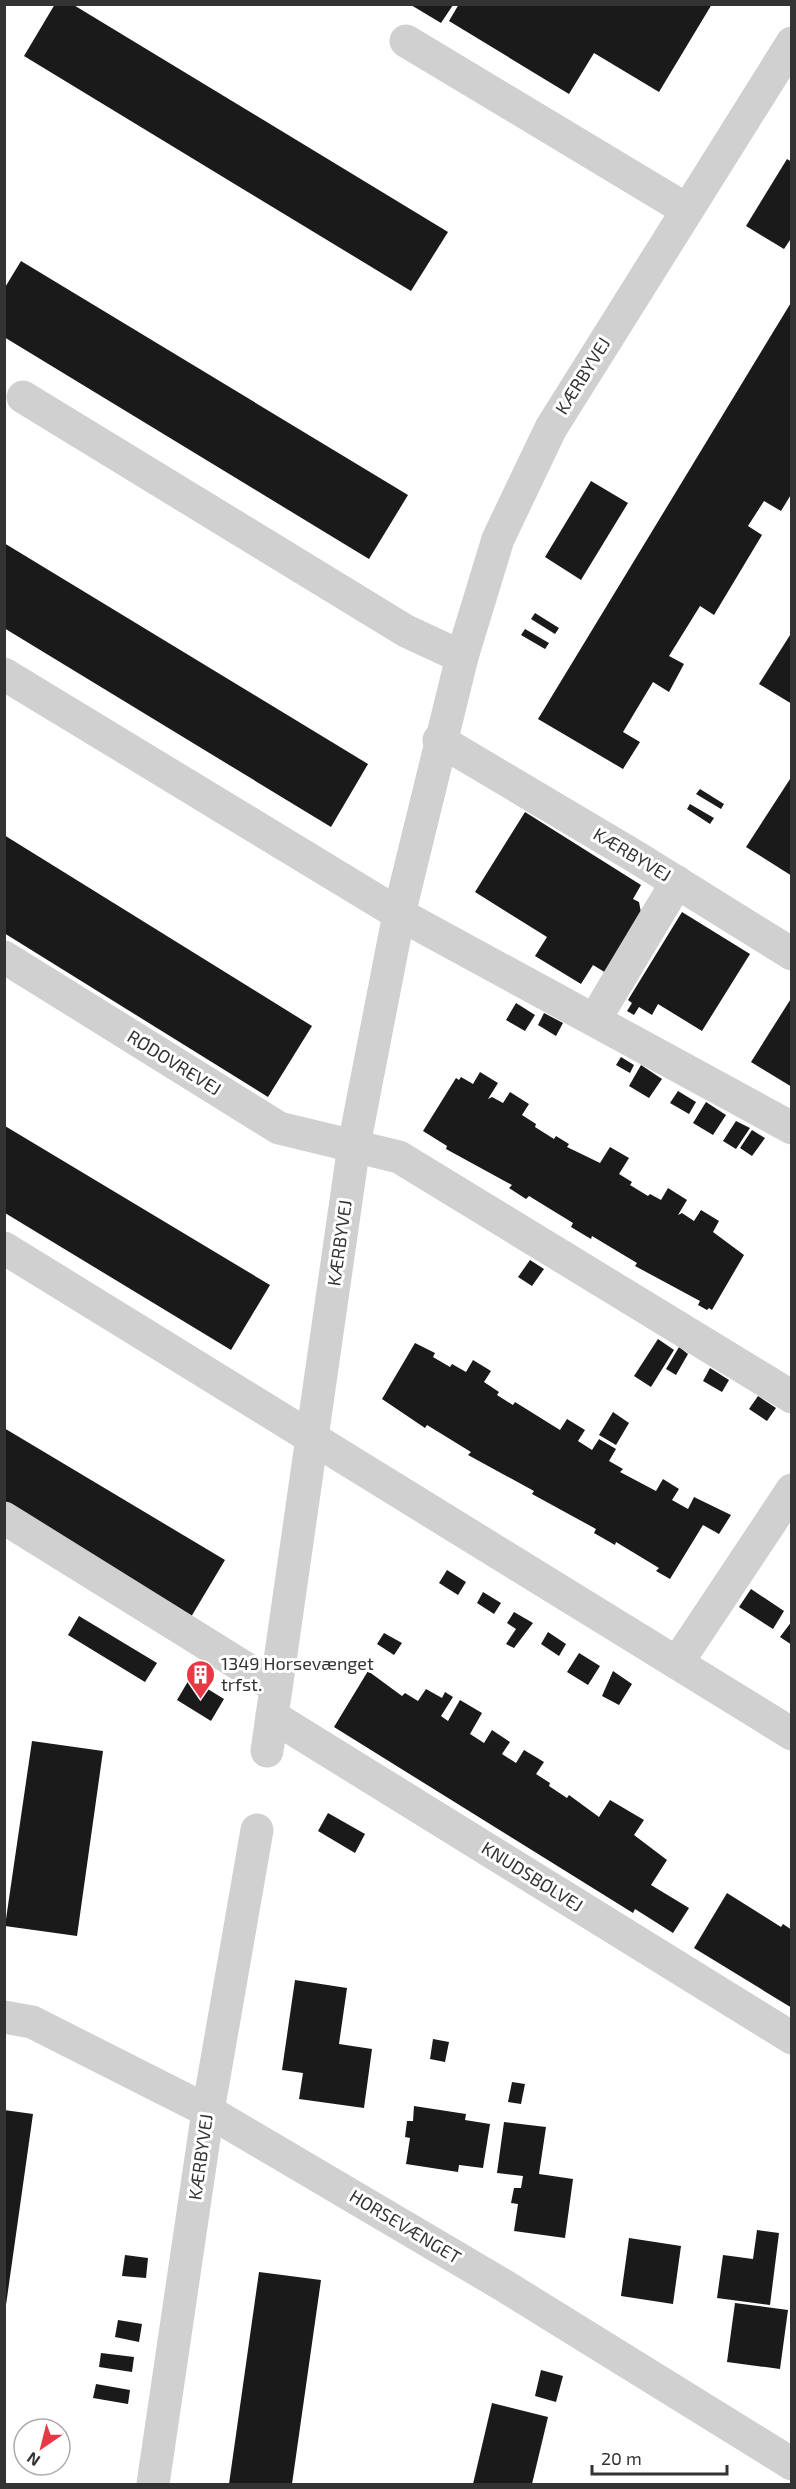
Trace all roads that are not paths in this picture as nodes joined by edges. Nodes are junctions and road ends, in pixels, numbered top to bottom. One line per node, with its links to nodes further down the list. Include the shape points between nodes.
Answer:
1 (406, 41): 3 (street)
2 (792, 43): 3 (street, KÆRBYVEJ)
3 (687, 210): 5 (street, KÆRBYVEJ, via 551,428 498,539)
4 (23, 397): 5 (street, via 406,631)
5 (462, 657): 7 (street, KÆRBYVEJ)
6 (4, 674): 9 (street)
7 (440, 740): 8 (street, KÆRBYVEJ); 9 (street, KÆRBYVEJ)
8 (677, 882): 10 (street, KÆRBYVEJ); 12 (street)
9 (399, 914): 13 (street); 14 (street, KÆRBYVEJ)
10 (792, 954)
11 (4, 957): 14 (street, RØDOVREVEJ, via 279,1128)
12 (604, 1004)
13 (792, 1128)
14 (354, 1145): 16 (street, RØDOVREVEJ, via 399,1156); 17 (street, KÆRBYVEJ)
15 (4, 1248): 17 (street)
16 (792, 1397)
17 (312, 1436): 20 (street); 21 (street, KÆRBYVEJ)
18 (792, 1490): 20 (street)
19 (4, 1518): 21 (street, KNUDSBØLVEJ)
20 (677, 1662): 22 (street)
21 (274, 1701): 23 (street, KÆRBYVEJ); 26 (street, KNUDSBØLVEJ)
22 (792, 1734)
23 (267, 1751)
24 (257, 1830): 27 (street, KÆRBYVEJ)
25 (4, 2017): 27 (street, HORSEVÆNGET, via 32,2022)
26 (792, 2038)
27 (208, 2111): 28 (street, HORSEVÆNGET, via 503,2285); 29 (street, KÆRBYVEJ)
28 (792, 2464)
29 (153, 2484)

